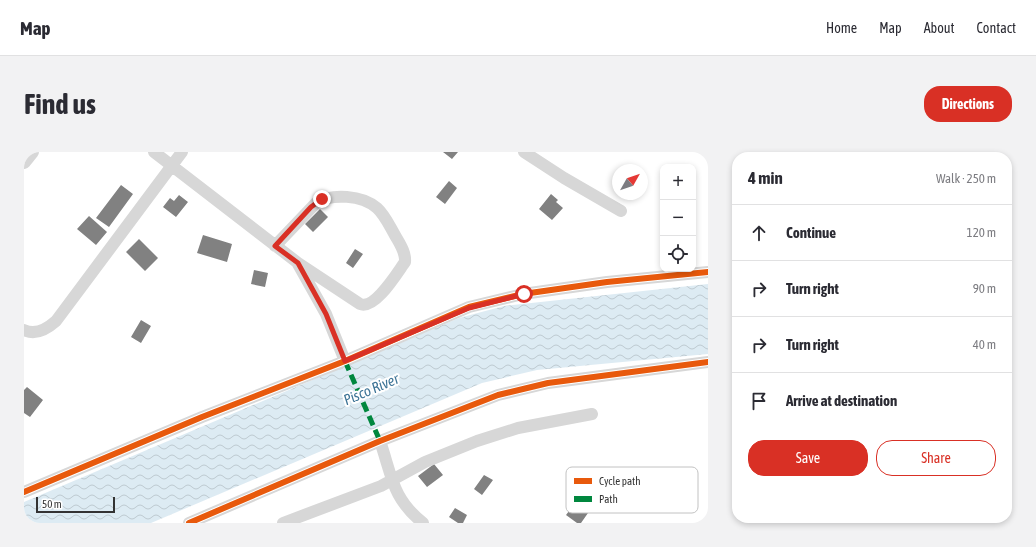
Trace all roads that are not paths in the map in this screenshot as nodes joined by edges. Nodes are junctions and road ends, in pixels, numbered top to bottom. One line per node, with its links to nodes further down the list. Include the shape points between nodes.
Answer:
1 (32, 152): 5 (street)
2 (154, 152): 6 (street)
3 (182, 152): 6 (street)
4 (524, 152): 7 (street)
5 (24, 162)
6 (171, 166): 8 (street); 11 (street, via 56,321 34,333)
7 (621, 211)
8 (275, 246): 9 (street); 9 (street, via 316,203 338,196 362,200 377,208 406,257 388,286 374,301 366,305 360,304)
9 (298, 263): 12 (street, via 326,314)
10 (708, 272): 12 (street, via 607,282 494,301 442,318)
11 (24, 330)
12 (345, 361): 17 (street, via 202,417)
13 (708, 362): 15 (street, via 521,388)
14 (592, 414): 16 (street, via 518,428 477,441 425,462)
15 (380, 441): 16 (street); 18 (street)
16 (392, 481): 19 (street); 20 (street, via 402,502)
17 (24, 492)
18 (189, 523)
19 (282, 523)
20 (424, 523)

